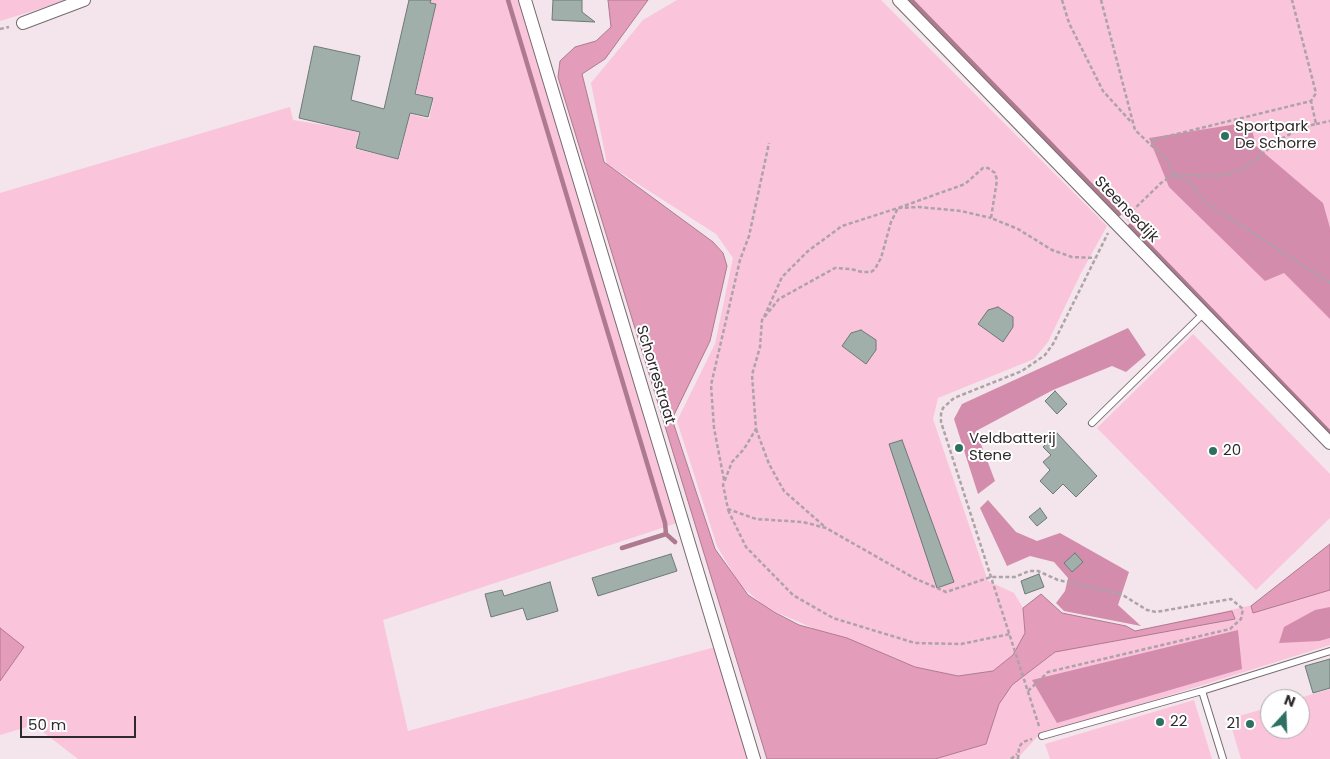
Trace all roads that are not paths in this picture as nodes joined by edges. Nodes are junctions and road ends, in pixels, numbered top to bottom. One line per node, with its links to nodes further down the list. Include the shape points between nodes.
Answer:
1 (84, 0): 4 (street)
2 (525, 0): 11 (street, Schorrestraat)
3 (899, 0): 5 (street, Steensedijk)
4 (23, 23)
5 (1204, 313): 6 (lane); 7 (street, Steensedijk)
6 (1092, 423)
7 (1330, 443)
8 (1330, 651): 9 (lane)
9 (1202, 691): 10 (lane); 12 (lane)
10 (1042, 736)
11 (754, 759)
12 (1223, 759)

